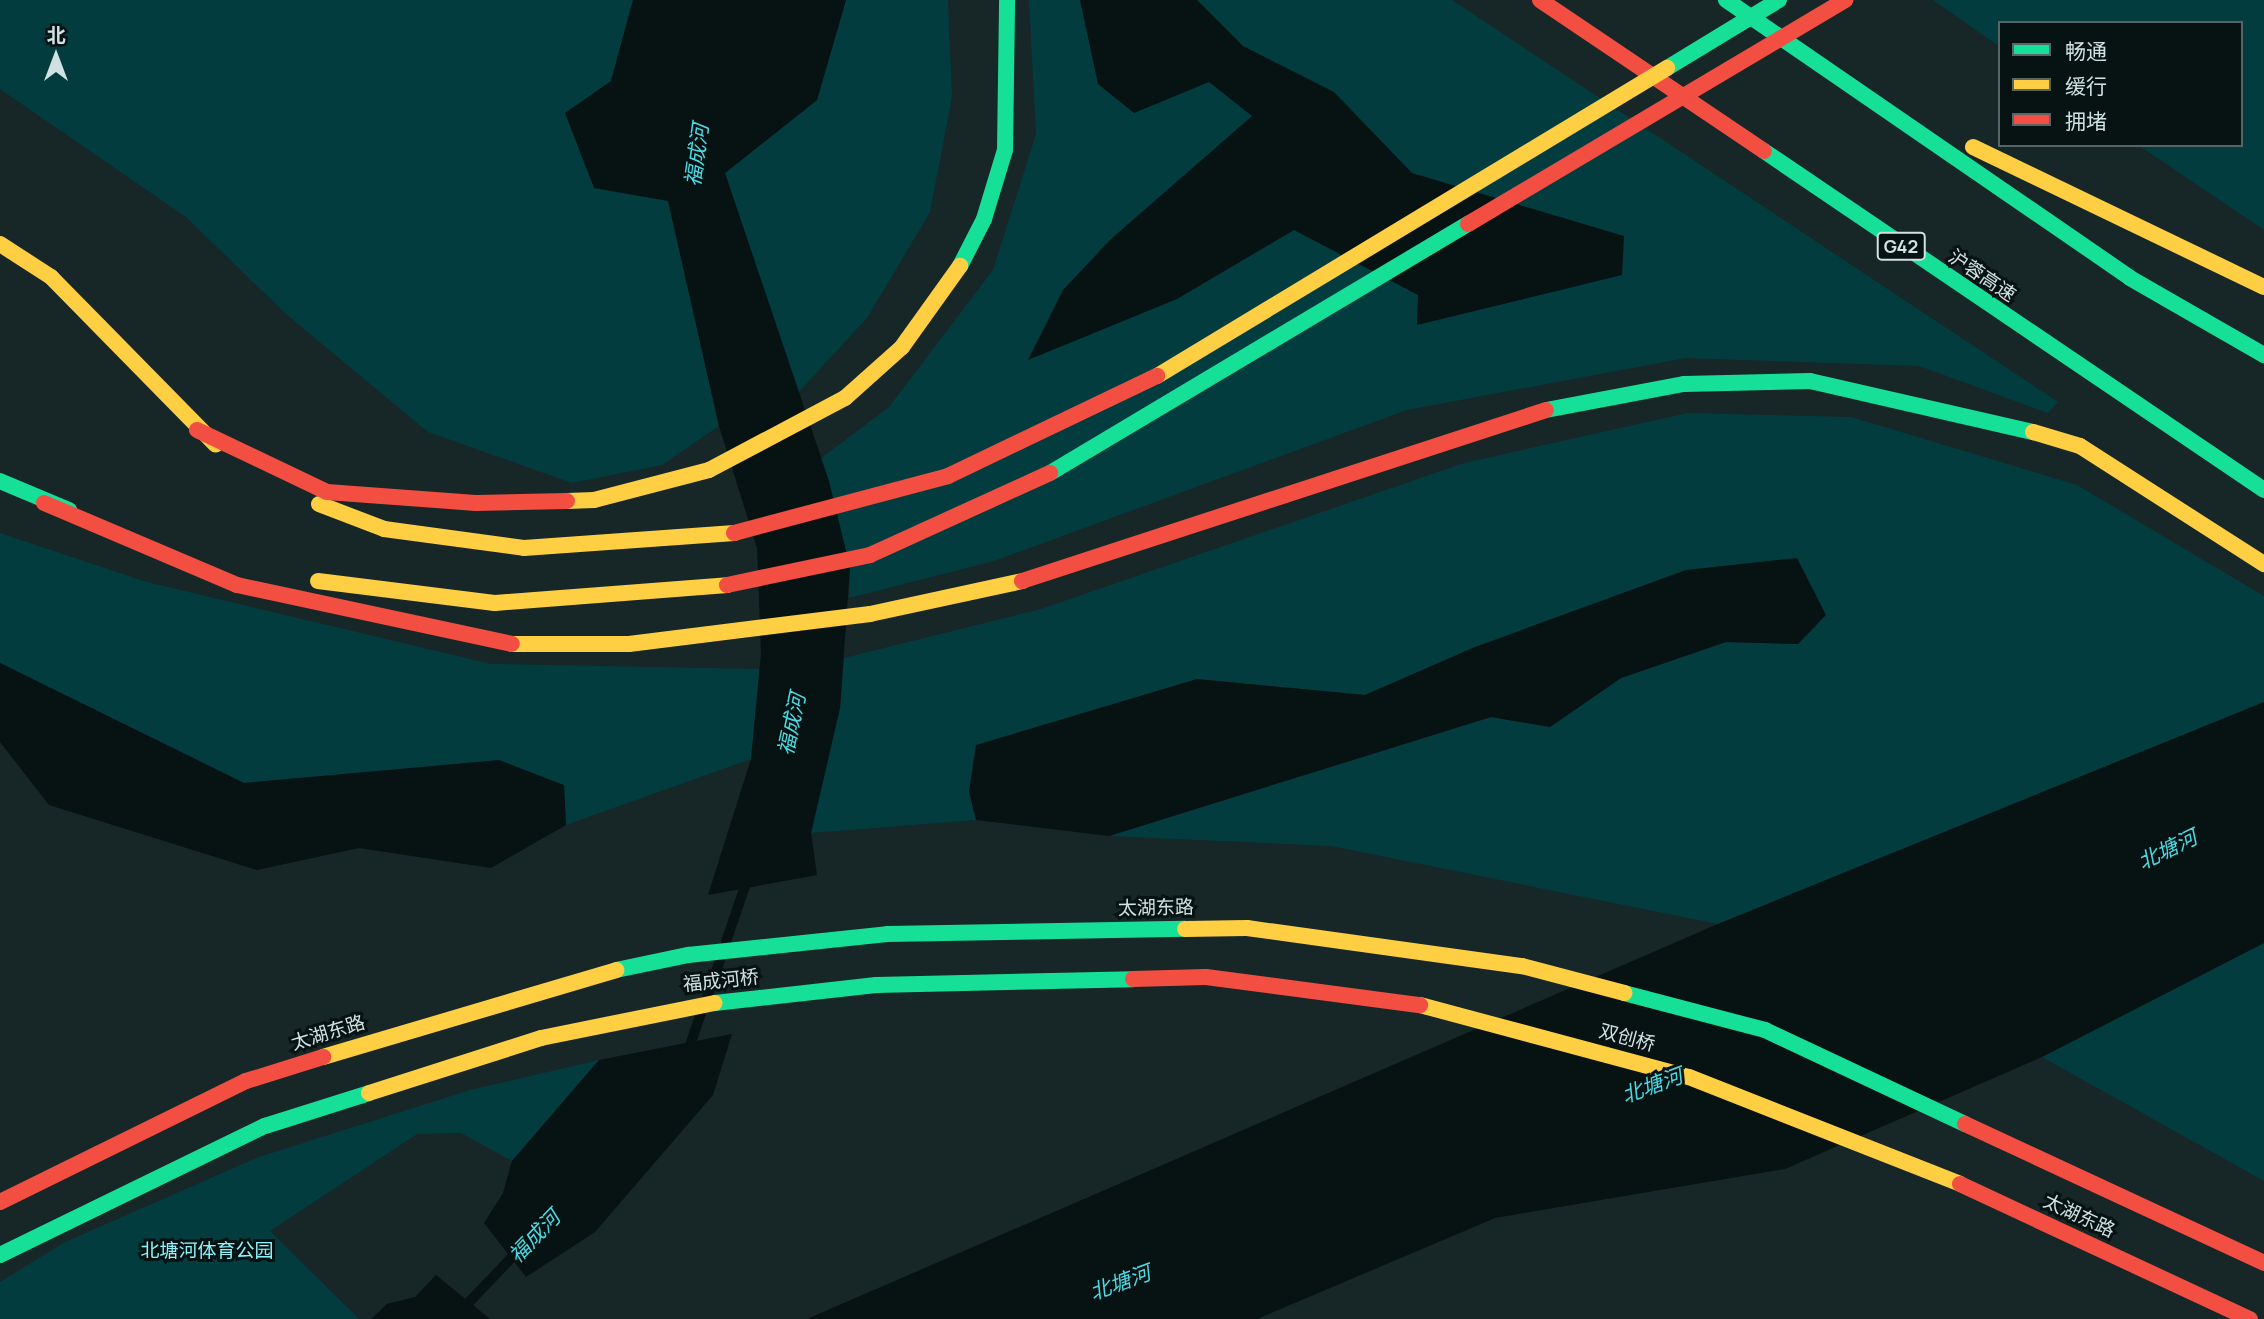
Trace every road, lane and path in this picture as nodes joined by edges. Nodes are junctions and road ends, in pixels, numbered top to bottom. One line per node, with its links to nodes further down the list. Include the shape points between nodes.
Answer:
1 (1007, 0): 10 (main road, via 1005,150 984,219 950,285 902,347 845,398 709,470 594,500 476,503 327,492)
2 (1540, 0): 12 (main road, 沪蓉高速 / G42)
3 (1726, 0): 6 (main road)
4 (1779, 0): 10 (main road, bridge, via 1165,372 948,477 734,533 524,548 384,528 266,484)
5 (1845, 0): 16 (main road, bridge, via 1016,494 870,555 727,586 495,603)
6 (1856, 91): 8 (main road); 9 (main road, via 2130,278)
7 (0, 244): 10 (main road, via 51,277)
8 (2264, 287)
9 (2264, 355)
10 (197, 430)
11 (0, 481): 13 (main road)
12 (2264, 490)
13 (44, 503): 14 (main road); 15 (main road, via 237,585 491,644 629,644 870,614 992,591 1156,542 1569,403 1684,384 1810,382 1944,407 2080,446)
14 (212, 553)
15 (2264, 564)
16 (302, 579)
17 (789, 947): 18 (main road, 福成河桥); 23 (main road, 太湖东路, via 887,934 1247,928 1522,966 1765,1030 1964,1119)
18 (688, 956): 21 (main road, 太湖东路, via 562,982 246,1081)
19 (1425, 1006): 20 (main road, 双创桥, via 1689,1077); 22 (main road, 福成河桥, via 1206,977 876,985 673,1007 541,1038 265,1126)
20 (1894, 1153): 24 (main road, 太湖东路)
21 (0, 1202)
22 (0, 1255)
23 (2264, 1263)
24 (2249, 1318)

